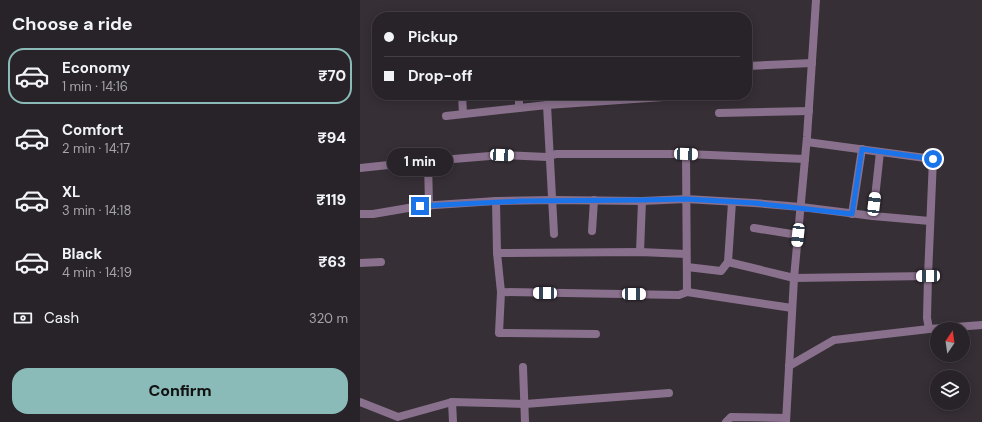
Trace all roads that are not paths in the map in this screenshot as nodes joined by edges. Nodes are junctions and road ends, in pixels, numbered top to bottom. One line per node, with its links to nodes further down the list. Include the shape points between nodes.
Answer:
1 (816, 0): 2 (street)
2 (812, 62): 3 (street); 9 (street)
3 (752, 66)
4 (462, 100): 11 (street)
5 (519, 100): 8 (street)
6 (570, 100): 7 (street)
7 (548, 105): 8 (street); 17 (street)
8 (519, 108): 11 (street)
9 (809, 111): 10 (street); 13 (street)
10 (719, 113)
11 (463, 114): 12 (street)
12 (446, 116)
13 (807, 142): 14 (street); 18 (street)
14 (862, 149): 15 (street); 30 (street)
15 (880, 152): 31 (street); 32 (street, via 933,159)
16 (686, 154): 17 (street); 18 (street); 21 (street)
17 (550, 156): 19 (street, via 502,155); 22 (street)
18 (805, 159): 28 (street)
19 (428, 161): 20 (street); 27 (street)
20 (360, 168)
21 (686, 199): 24 (street); 26 (street); 39 (street)
22 (553, 200): 23 (street); 25 (street); 35 (street)
23 (594, 200): 24 (street); 34 (street)
24 (642, 200): 37 (street)
25 (496, 201): 27 (street); 38 (street)
26 (732, 202): 28 (street); 41 (street)
27 (429, 206): 29 (street)
28 (801, 208): 30 (street); 36 (street)
29 (360, 214)
30 (852, 214): 31 (street)
31 (873, 216): 32 (street)
32 (930, 221): 44 (street)
33 (754, 228): 36 (street)
34 (592, 231)
35 (554, 234)
36 (798, 235): 45 (street)
37 (640, 252): 38 (street); 39 (street)
38 (497, 253): 46 (street)
39 (686, 254): 43 (street)
40 (380, 262): 42 (street)
41 (728, 262): 43 (street, via 721,271); 45 (street)
42 (360, 263)
43 (687, 267): 47 (street)
44 (928, 276): 45 (street); 50 (street)
45 (794, 278): 48 (street)
46 (501, 292): 47 (street, via 679,295); 51 (street, via 499,333)
47 (687, 292): 48 (street)
48 (792, 308): 52 (street)
49 (982, 325): 50 (street)
50 (929, 329): 52 (street, via 834,340)
51 (596, 334)
52 (789, 366): 59 (street)
53 (523, 367): 57 (street)
54 (669, 393): 57 (street)
55 (360, 402): 58 (street)
56 (452, 402): 57 (street); 58 (street); 60 (street)
57 (525, 404): 61 (street)
58 (400, 419)
59 (786, 420): 62 (street, via 731,416)
60 (453, 422)
61 (525, 422)
62 (726, 422)

